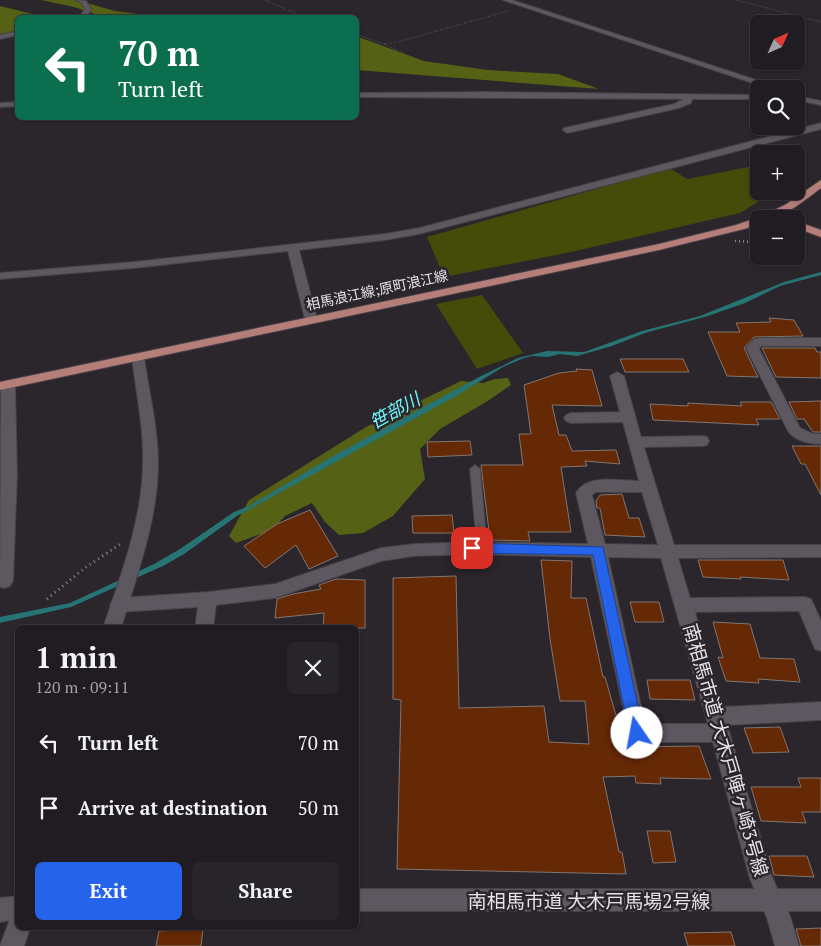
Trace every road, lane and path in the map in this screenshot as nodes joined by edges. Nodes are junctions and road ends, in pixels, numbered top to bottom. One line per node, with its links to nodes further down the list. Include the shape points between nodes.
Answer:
1 (80, 0): 6 (street, via 88,9)
2 (265, 0): 7 (path)
3 (506, 0): 5 (street)
4 (736, 0): 8 (path)
5 (525, 6): 12 (path); 14 (street)
6 (84, 15)
7 (299, 15)
8 (821, 22)
9 (15, 34): 11 (street)
10 (359, 35): 12 (path)
11 (0, 37)
12 (383, 44): 13 (path)
13 (404, 53)
14 (752, 80)
15 (359, 95): 16 (street)
16 (687, 95): 17 (street); 23 (street, via 688,101 676,106)
17 (750, 97)
18 (805, 100): 19 (street)
19 (821, 103)
20 (0, 104): 21 (street)
21 (15, 104)
22 (821, 126): 29 (street, via 419,231)
23 (567, 130)
24 (821, 183): 25 (main road)
25 (786, 210)
26 (750, 223): 31 (main road, 相馬浪江線;原町浪江線, via 659,247)
27 (805, 228): 28 (main road)
28 (821, 234)
29 (292, 248): 30 (street); 31 (street)
30 (0, 276)
31 (311, 319): 33 (main road, 相馬浪江線;原町浪江線)
32 (821, 342): 38 (street, via 758,342 752,348 795,431 811,439)
33 (138, 357): 35 (main road, 相馬浪江線;原町浪江線); 43 (street, via 151,462)
34 (617, 376): 36 (street, 南相馬市道 大木戸陣ヶ崎3号線)
35 (4, 385): 48 (street, via 9,474)
36 (628, 417): 37 (street); 39 (street, 南相馬市道 大木戸陣ヶ崎3号線)
37 (570, 418)
38 (821, 439)
39 (636, 442): 40 (street); 42 (street, 南相馬市道 大木戸陣ヶ崎3号線)
40 (702, 442)
41 (475, 469): 44 (lane)
42 (648, 487): 45 (street, via 593,486 584,493); 47 (street, 南相馬市道 大木戸陣ヶ崎3号線)
43 (140, 536): 49 (street); 50 (path, via 86,567)
44 (482, 548): 45 (street); 51 (street, via 414,550 381,555 275,591)
45 (598, 551): 47 (street); 57 (street, via 637,733)
46 (821, 551): 47 (street)
47 (668, 552): 52 (street, 南相馬市道 大木戸陣ヶ崎3号線)
48 (4, 581)
49 (121, 598): 51 (street); 53 (street)
50 (47, 599)
51 (208, 599): 54 (street)
52 (684, 605): 55 (street, via 805,604); 57 (street, 南相馬市道 大木戸陣ヶ崎3号線)
53 (113, 625)
54 (204, 625)
55 (821, 643)
56 (821, 711): 57 (street)
57 (718, 724): 59 (street, 南相馬市道 大木戸陣ヶ崎3号線, via 761,879)
58 (359, 900): 59 (street, 南相馬市道 大木戸馬場2号線)
59 (770, 900): 60 (street, 南相馬市道 大木戸馬場2号線); 65 (street, 南相馬市道 大木戸陣ヶ崎3号線)
60 (821, 900)
61 (15, 908): 62 (street)
62 (0, 910)
63 (17, 930): 64 (street)
64 (12, 946)
65 (787, 946)

